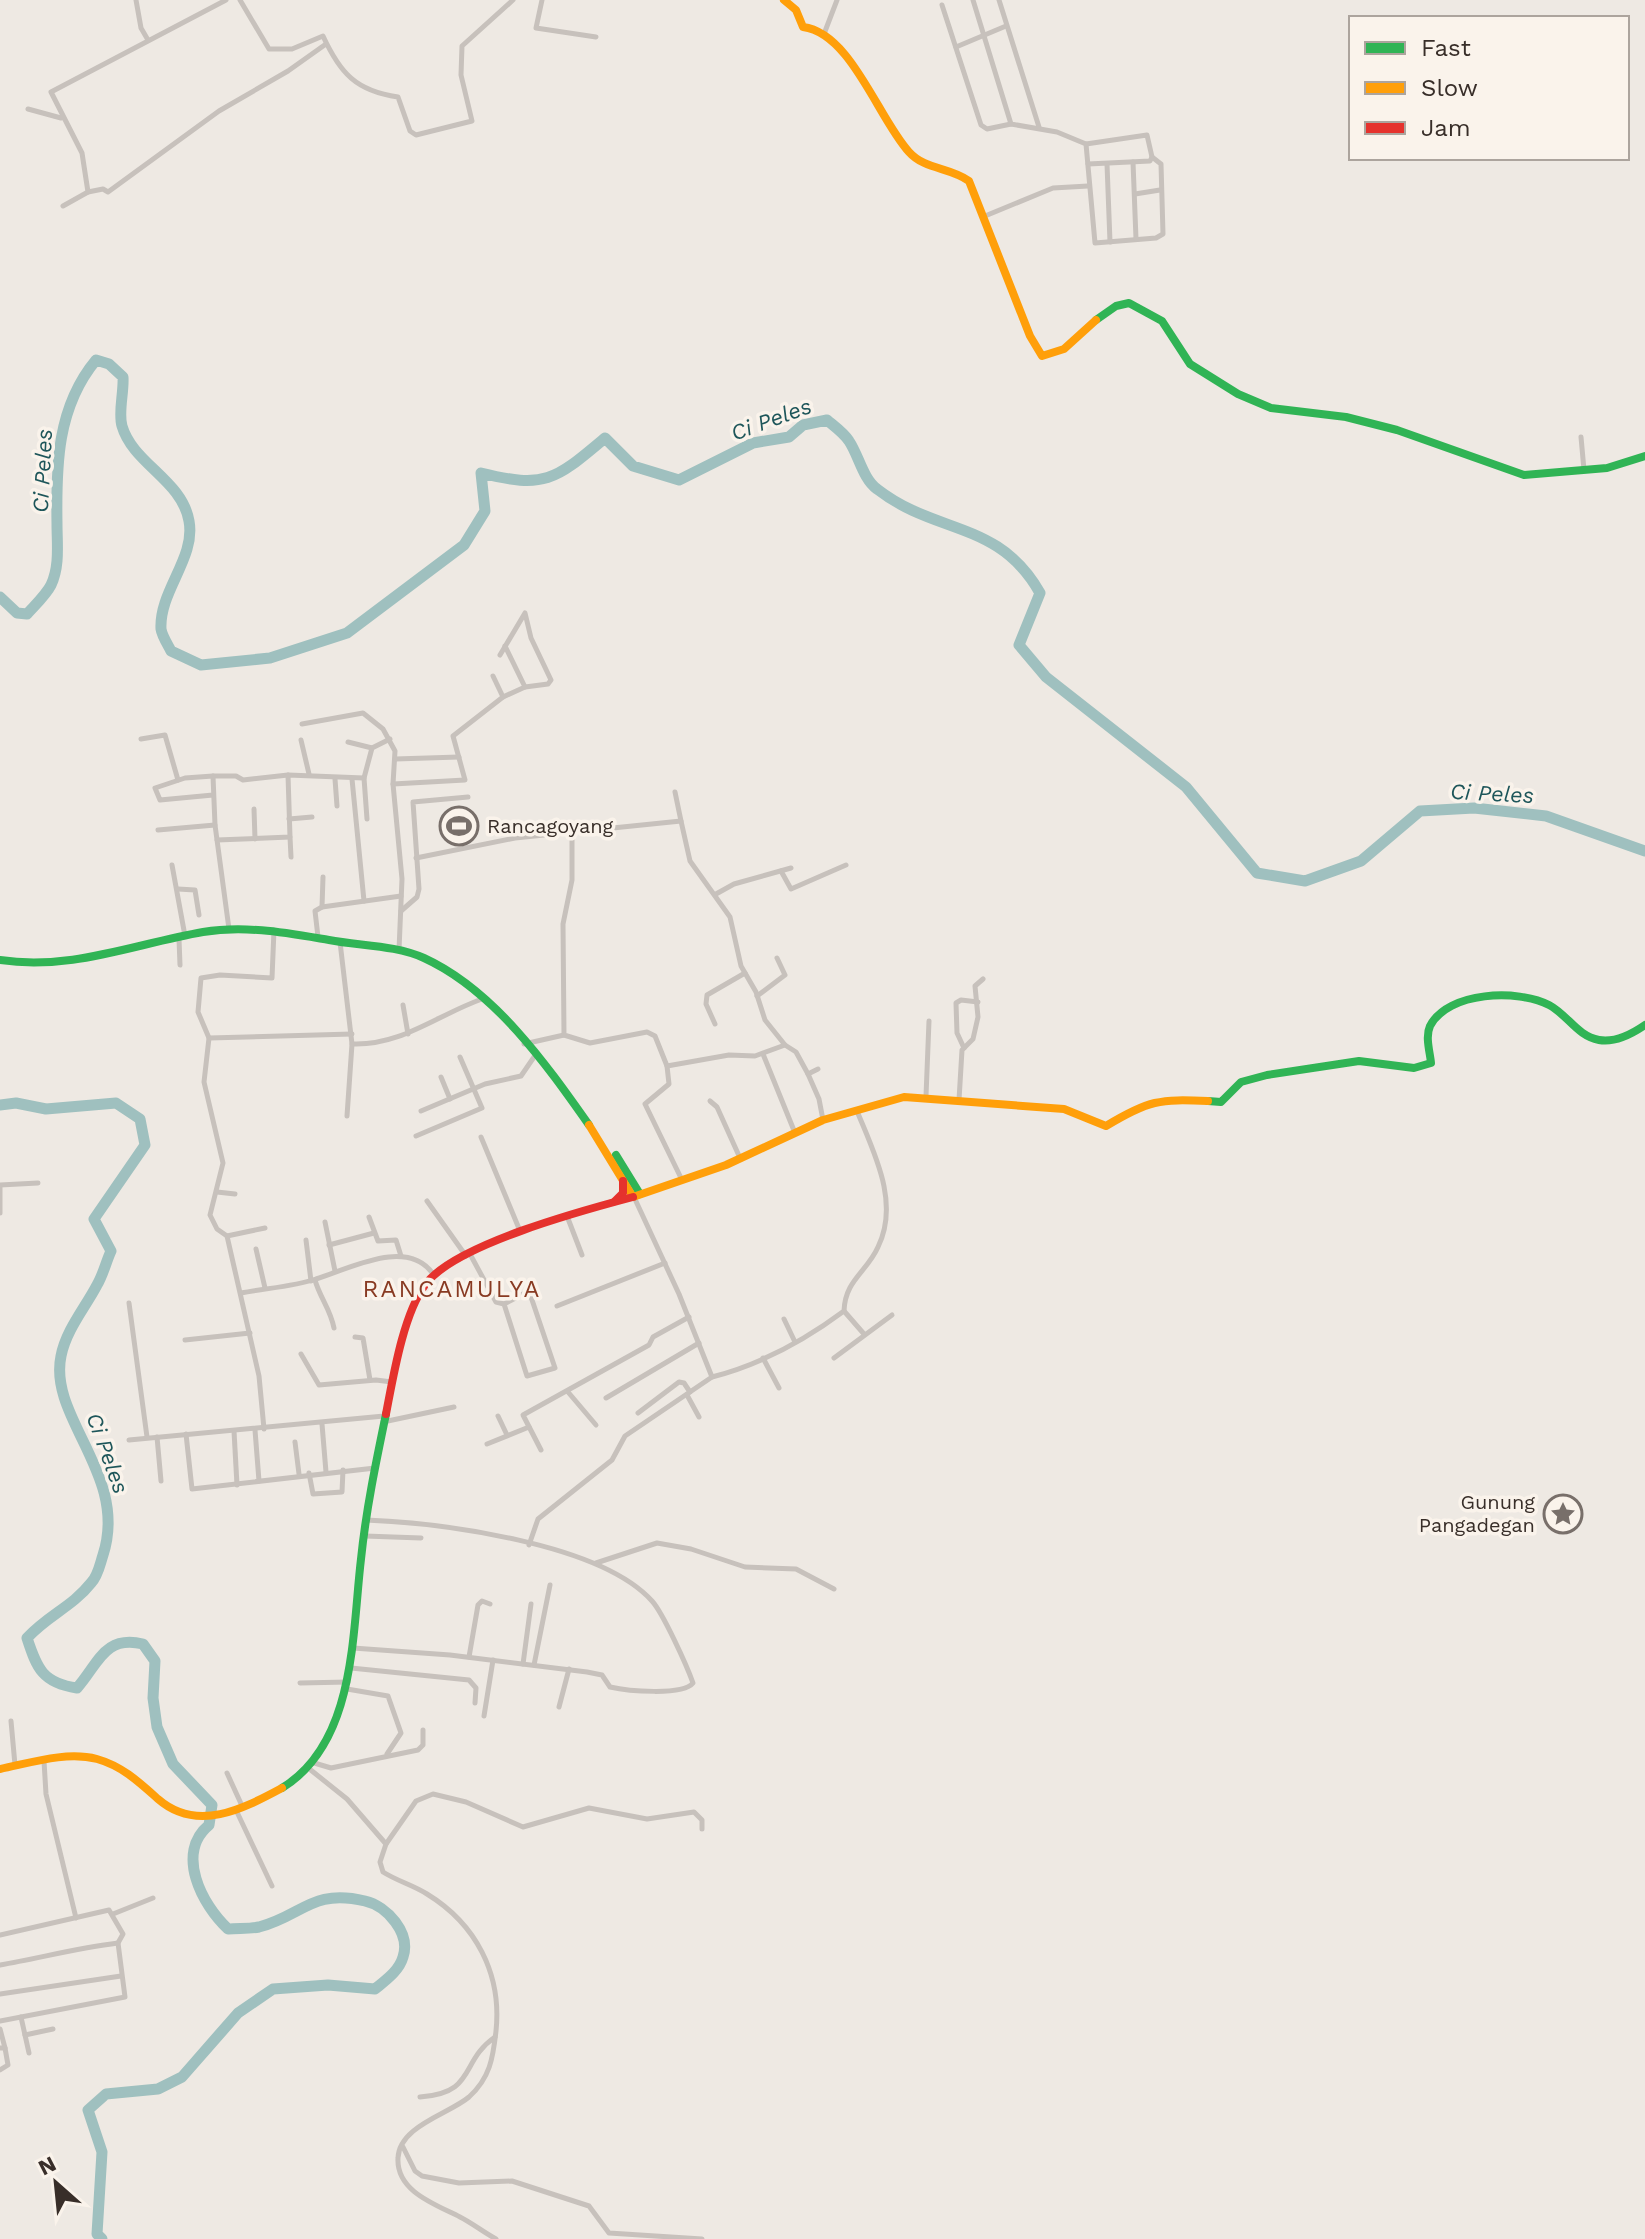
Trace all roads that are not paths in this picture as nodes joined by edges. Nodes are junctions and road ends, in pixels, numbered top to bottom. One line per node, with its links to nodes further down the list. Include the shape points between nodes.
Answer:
1 (136, 0): 15 (street)
2 (226, 0): 15 (street)
3 (240, 0): 16 (street, via 268,48 292,49 319,35)
4 (513, 0): 16 (street, via 462,46 469,124 413,134 398,97 360,87)
5 (542, 0): 14 (street, via 536,28)
6 (784, 0): 12 (main road, via 796,10 803,27)
7 (837, 0): 12 (street)
8 (973, 0): 13 (street)
9 (999, 0): 11 (street)
10 (942, 5): 17 (street)
11 (1006, 26): 13 (street); 21 (street)
12 (824, 34): 32 (main road, via 916,158 969,181)
13 (984, 35): 17 (street); 20 (street)
14 (596, 37)
15 (148, 40): 19 (street, via 52,91)
16 (326, 44): 29 (street, via 219,111 108,192)
17 (956, 47): 20 (street, via 983,128)
18 (28, 109): 19 (street)
19 (62, 118): 29 (street, via 82,153)
20 (1011, 124): 21 (street)
21 (1039, 128): 22 (street)
22 (1086, 144): 23 (street, via 1147,135); 25 (street)
23 (1152, 157): 24 (street); 28 (street, via 1161,164)
24 (1133, 162): 26 (street); 30 (street)
25 (1088, 164): 26 (street); 27 (street)
26 (1107, 164): 34 (street)
27 (1088, 186): 32 (street, via 1053,188); 34 (street, via 1092,238)
28 (1160, 190): 30 (street); 33 (street, via 1163,234)
29 (88, 192): 31 (street)
30 (1135, 194): 33 (street)
31 (63, 206)
32 (985, 216): 37 (main road, via 1042,356 1052,356 1110,308 1135,304 1168,326 1190,364 1257,403 1397,430 1524,475)
33 (1136, 239): 34 (street)
34 (1110, 242)
35 (1581, 437): 37 (street)
36 (1645, 456): 37 (main road)
37 (1584, 471)
38 (505, 646): 39 (street); 41 (street); 41 (street, via 525,613 551,680)
39 (500, 655)
40 (493, 676): 42 (street)
41 (525, 687): 42 (street)
42 (503, 697): 49 (street, via 453,736)
43 (302, 724): 45 (street, via 356,712 372,719)
44 (141, 739): 57 (street, via 165,735)
45 (390, 739): 48 (street); 50 (street)
46 (301, 740): 51 (street)
47 (348, 742): 48 (street)
48 (372, 748): 54 (street)
49 (459, 757): 50 (street); 58 (street, via 466,778 462,781)
50 (395, 759): 58 (street)
51 (309, 774): 52 (street); 55 (street)
52 (288, 775): 53 (street, via 243,780); 65 (street)
53 (213, 776): 57 (street); 60 (street)
54 (364, 778): 56 (street); 66 (street)
55 (335, 779): 56 (street); 62 (street)
56 (352, 779): 84 (street)
57 (178, 780): 60 (street, via 156,786 157,799)
58 (393, 784): 83 (street)
59 (675, 792): 67 (street)
60 (213, 795): 68 (street)
61 (468, 797): 75 (street, via 413,802)
62 (337, 806)
63 (254, 809): 72 (street)
64 (312, 817): 65 (street)
65 (289, 819): 71 (street)
66 (367, 819)
67 (681, 821): 70 (street); 82 (street, via 690,861)
68 (215, 825): 69 (street); 73 (street)
69 (158, 830)
70 (572, 834): 75 (street, via 515,838); 108 (street, via 572,880 563,924)
71 (290, 837): 72 (street); 74 (street)
72 (255, 839): 73 (street)
73 (217, 840): 88 (street)
74 (291, 857)
75 (416, 858): 86 (street, via 419,893)
76 (172, 865): 81 (street)
77 (846, 865): 79 (street, via 788,889)
78 (791, 868): 79 (street)
79 (781, 871): 82 (street)
80 (323, 877): 85 (street)
81 (178, 889): 87 (street, via 195,890); 90 (street)
82 (716, 894): 97 (street, via 730,917)
83 (401, 896): 84 (street); 86 (street)
84 (364, 901): 85 (street)
85 (322, 907): 91 (street, via 315,911)
86 (401, 911): 93 (street)
87 (199, 915)
88 (229, 929): 89 (main road); 90 (main road)
89 (274, 929): 91 (main road); 109 (street, via 272,978 212,975 198,982 198,1012)
90 (182, 937): 95 (main road, via 66,961); 96 (street)
91 (318, 938): 92 (main road)
92 (340, 942): 93 (main road); 106 (street)
93 (399, 951): 100 (main road, via 428,959)
94 (777, 958): 99 (street, via 785,975)
95 (1, 961)
96 (180, 965)
97 (745, 973): 99 (street); 104 (street, via 707,995)
98 (983, 979): 101 (street, via 975,986)
99 (757, 996): 112 (street, via 765,1020)
100 (482, 999): 107 (street); 111 (main road)
101 (978, 1002): 113 (street, via 973,1039); 113 (street, via 956,1003 957,1033)
102 (403, 1005): 107 (street)
103 (929, 1021): 122 (street)
104 (715, 1024)
105 (1645, 1025): 124 (main road, via 1619,1039 1602,1041 1540,1001 1499,996 1460,1003 1438,1016 1429,1029 1431,1063 1421,1068 1366,1061 1267,1075 1241,1082 1221,1102 1163,1099 1139,1106 1109,1126 1070,1110)
106 (352, 1034): 109 (street); 110 (street)
107 (408, 1034): 110 (street)
108 (564, 1035): 111 (street); 117 (street, via 590,1043 652,1033)
109 (209, 1038): 139 (street, via 206,1093 222,1153)
110 (352, 1044): 128 (street)
111 (523, 1044): 116 (main road)
112 (785, 1045): 114 (street); 119 (street, via 796,1052)
113 (964, 1048): 124 (street)
114 (763, 1054): 117 (street); 130 (street)
115 (460, 1057): 121 (street)
116 (534, 1057): 121 (street, via 521,1076); 134 (main road)
117 (667, 1066): 135 (street, via 668,1088 645,1104)
118 (818, 1069): 119 (street)
119 (808, 1074): 129 (street)
120 (441, 1077): 123 (street)
121 (474, 1088): 123 (street); 131 (street, via 482,1108)
122 (926, 1096): 124 (main road); 126 (main road)
123 (450, 1099): 127 (street)
124 (959, 1100)
125 (710, 1101): 133 (street)
126 (856, 1109): 129 (main road); 167 (street, via 882,1177 887,1210 878,1247 854,1277)
127 (421, 1111)
128 (347, 1116)
129 (823, 1120): 130 (main road)
130 (796, 1134): 133 (main road)
131 (416, 1136)
132 (481, 1137): 149 (street)
133 (741, 1159): 135 (main road)
134 (626, 1176): 138 (main road); 141 (main road); 143 (main road, via 623,1193)
135 (683, 1181): 138 (main road)
136 (38, 1183): 137 (street)
137 (0, 1189): 144 (street)
138 (658, 1190): 141 (main road)
139 (217, 1192): 140 (street); 151 (street, via 210,1215)
140 (235, 1194)
141 (637, 1197): 143 (main road); 158 (street)
142 (427, 1201): 155 (street)
143 (615, 1201): 145 (main road)
144 (0, 1213)
145 (566, 1215): 149 (main road); 156 (street)
146 (369, 1217): 150 (street)
147 (325, 1222): 153 (street)
148 (265, 1228): 151 (street)
149 (520, 1231): 155 (main road)
150 (374, 1233): 153 (street); 157 (street, via 378,1241 398,1241)
151 (227, 1236): 163 (street)
152 (306, 1240): 161 (street)
153 (329, 1245): 159 (street)
154 (256, 1249): 162 (street)
155 (468, 1255): 160 (main road); 165 (street, via 496,1302)
156 (582, 1255)
157 (401, 1256): 159 (street); 160 (street, via 423,1263)
158 (665, 1263): 166 (street); 169 (street)
159 (335, 1271): 161 (street)
160 (433, 1274): 183 (main road, via 417,1301)
161 (313, 1280): 162 (street); 171 (street, via 328,1302)
162 (265, 1288): 163 (street)
163 (241, 1293): 172 (street)
164 (129, 1303): 201 (street)
165 (504, 1304): 165 (street, via 527,1376 555,1368 529,1291)
166 (557, 1306)
167 (844, 1311): 173 (street); 176 (street)
168 (892, 1315): 173 (street)
169 (689, 1317): 177 (street); 185 (street)
170 (784, 1319): 176 (street)
171 (334, 1328)
172 (250, 1333): 175 (street); 196 (street)
173 (864, 1334): 180 (street)
174 (355, 1337): 182 (street, via 363,1338)
175 (185, 1340)
176 (795, 1342): 179 (street)
177 (699, 1343): 181 (street); 187 (street)
178 (301, 1354): 182 (street, via 319,1385)
179 (763, 1358): 181 (street); 184 (street)
180 (834, 1358)
181 (712, 1377): 186 (street)
182 (370, 1380): 183 (street)
183 (392, 1382): 192 (main road)
184 (779, 1388)
185 (568, 1392): 194 (street); 195 (street, via 523,1415)
186 (688, 1393): 189 (street, via 679,1382); 191 (street); 218 (street, via 625,1436 612,1460 538,1519)
187 (606, 1398)
188 (454, 1407): 192 (street)
189 (638, 1413)
190 (498, 1416): 200 (street)
191 (699, 1417)
192 (383, 1419): 193 (street); 207 (main road)
193 (322, 1424): 196 (street); 209 (street)
194 (596, 1425)
195 (529, 1427): 200 (street); 206 (street)
196 (264, 1429): 197 (street)
197 (255, 1430): 198 (street); 213 (street)
198 (234, 1431): 199 (street); 214 (street)
199 (186, 1434): 202 (street); 214 (street, via 191,1488)
200 (507, 1435): 205 (street)
201 (147, 1437): 202 (street); 203 (street)
202 (157, 1437): 212 (street)
203 (129, 1440)
204 (295, 1442): 211 (street)
205 (487, 1444)
206 (541, 1450)
207 (375, 1468): 208 (street); 215 (main road)
208 (343, 1470): 209 (street); 210 (street, via 342,1492 313,1494)
209 (326, 1472): 210 (street)
210 (309, 1473): 211 (street)
211 (299, 1474): 213 (street)
212 (161, 1481)
213 (259, 1481): 214 (street)
214 (237, 1485)
215 (366, 1520): 216 (main road); 218 (street, via 440,1525)
216 (365, 1536): 217 (street); 224 (main road)
217 (421, 1538)
218 (529, 1545): 219 (street)
219 (595, 1564): 221 (street, via 657,1543 745,1567 796,1569); 230 (street, via 656,1605 693,1683 685,1690 628,1691 610,1687 602,1675)
220 (550, 1585): 228 (street)
221 (834, 1589)
222 (490, 1604): 225 (street, via 478,1605)
223 (531, 1604): 227 (street)
224 (353, 1648): 225 (street); 229 (main road)
225 (469, 1657): 226 (street)
226 (493, 1660): 227 (street); 235 (street)
227 (523, 1664): 228 (street)
228 (534, 1665): 230 (street)
229 (351, 1668): 232 (main road); 233 (street, via 469,1680 476,1688)
230 (569, 1669): 234 (street)
231 (300, 1683): 232 (street)
232 (348, 1685): 238 (street, via 388,1696 401,1733); 241 (main road, via 333,1725)
233 (475, 1703)
234 (559, 1707)
235 (484, 1716)
236 (11, 1721): 240 (street)
237 (423, 1730): 238 (street, via 418,1750)
238 (385, 1756): 241 (street, via 331,1768)
239 (44, 1761): 240 (main road); 244 (main road, via 94,1758 110,1764 175,1815); 250 (street, via 46,1794)
240 (15, 1765): 242 (main road)
241 (309, 1765): 244 (main road, via 276,1792); 246 (street)
242 (0, 1769)
243 (227, 1773): 244 (street)
244 (235, 1811): 247 (street)
245 (702, 1829): 246 (street, via 694,1812 647,1819 589,1808 523,1827 437,1794 416,1801)
246 (386, 1844): 261 (street, via 380,1862 383,1872 432,1897 483,1948 496,1989)
247 (272, 1886)
248 (153, 1898): 249 (street)
249 (113, 1914): 250 (street, via 102,1911); 252 (street, via 123,1934)
250 (76, 1918): 251 (street)
251 (0, 1935)
252 (118, 1943): 253 (street); 254 (street)
253 (0, 1965)
254 (122, 1976): 255 (street); 256 (street, via 122,2000)
255 (0, 1994)
256 (21, 2017): 257 (street); 260 (street)
257 (0, 2020)
258 (0, 2029): 262 (street)
259 (53, 2029): 260 (street)
260 (25, 2035): 263 (street)
261 (495, 2037): 265 (street, via 480,2048 458,2086); 266 (street, via 489,2073 481,2084 413,2132)
262 (2, 2048): 264 (street, via 8,2065)
263 (29, 2053)
264 (0, 2070)
265 (420, 2097)
266 (402, 2146): 267 (street, via 397,2159 415,2192); 268 (street, via 422,2176 459,2183 512,2181 589,2206 609,2233)
267 (496, 2239)
268 (702, 2239)

